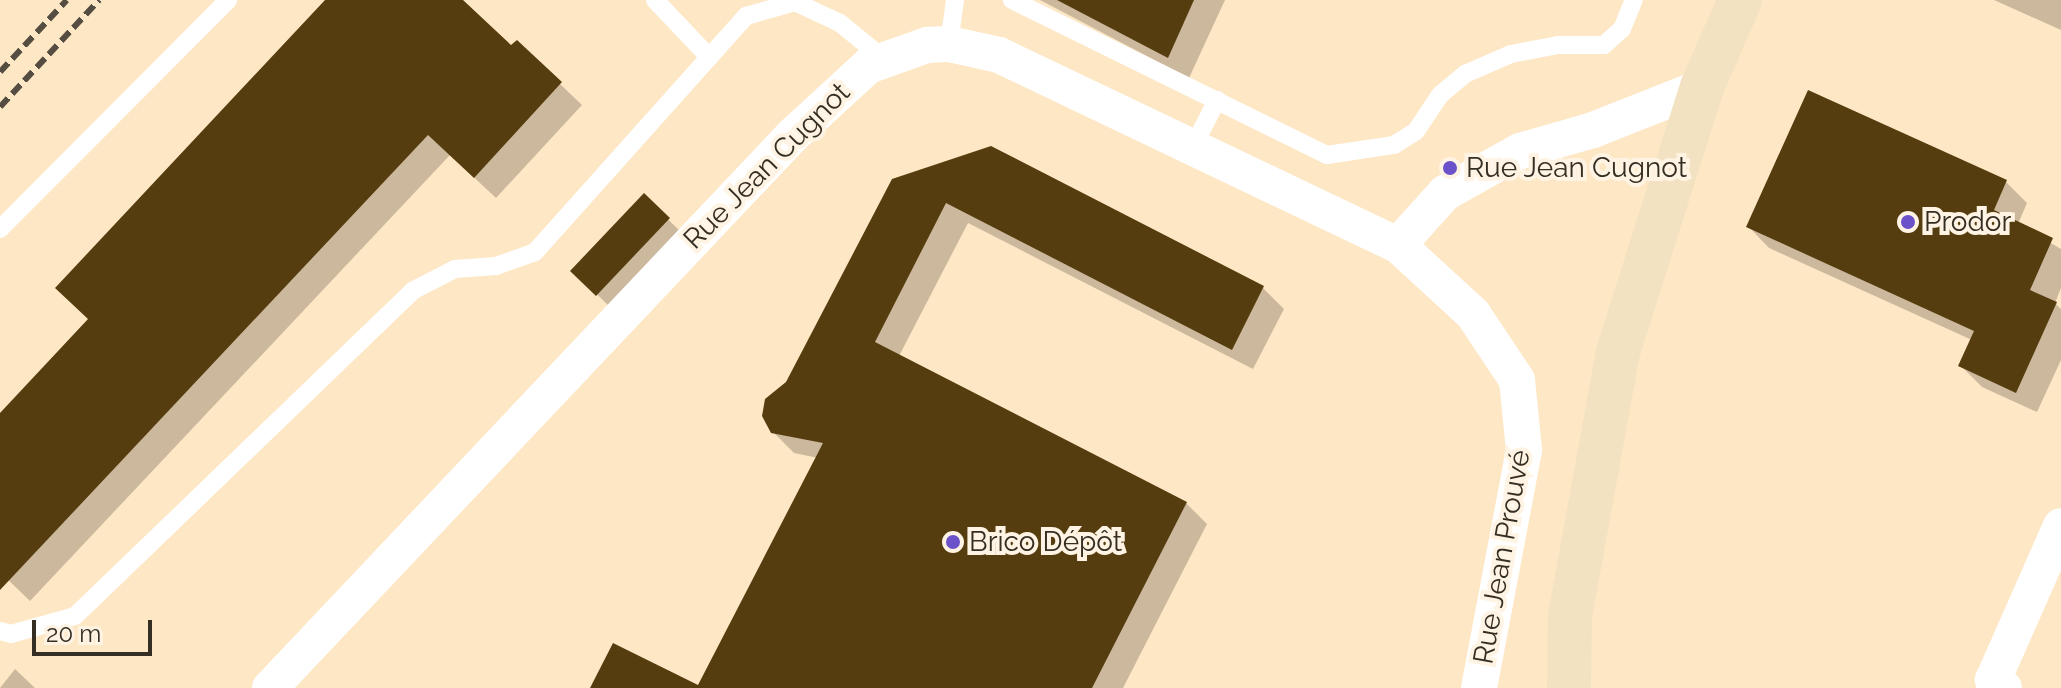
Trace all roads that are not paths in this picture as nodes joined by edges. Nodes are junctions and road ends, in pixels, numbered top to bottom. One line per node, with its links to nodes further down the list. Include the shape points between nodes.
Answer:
1 (228, 0): 14 (lane)
2 (655, 0): 9 (lane)
3 (955, 0): 8 (lane)
4 (1012, 0): 12 (lane)
5 (1634, 0): 12 (lane, via 1622,29 1604,45 1558,45 1511,54 1465,74 1440,95 1416,131 1394,145 1327,155)
6 (1740, 0): 11 (main road)
7 (796, 1): 9 (lane, via 746,16); 10 (lane, via 840,23)
8 (949, 44): 10 (street, Rue Jean Cugnot, via 927,45); 13 (street, Rue Jean Cugnot, via 999,55)
9 (709, 57): 17 (lane, via 535,252 496,266 455,269 414,290 75,616 11,634)
10 (885, 60): 18 (street, Rue Jean Cugnot, via 868,66 793,135)
11 (1702, 87): 15 (street, via 1593,130 1520,151 1445,193); 20 (main road, via 1618,352 1570,616)
12 (1217, 100): 13 (lane)
13 (1193, 147): 15 (street, Rue Jean Cugnot)
14 (0, 229)
15 (1398, 245): 19 (street, Rue Jean Prouvé, via 1473,314 1517,380 1524,450)
16 (2061, 526): 21 (street, via 1993,680)
17 (0, 631)
18 (270, 688)
19 (1479, 688)
20 (1569, 688)
21 (2004, 688)

